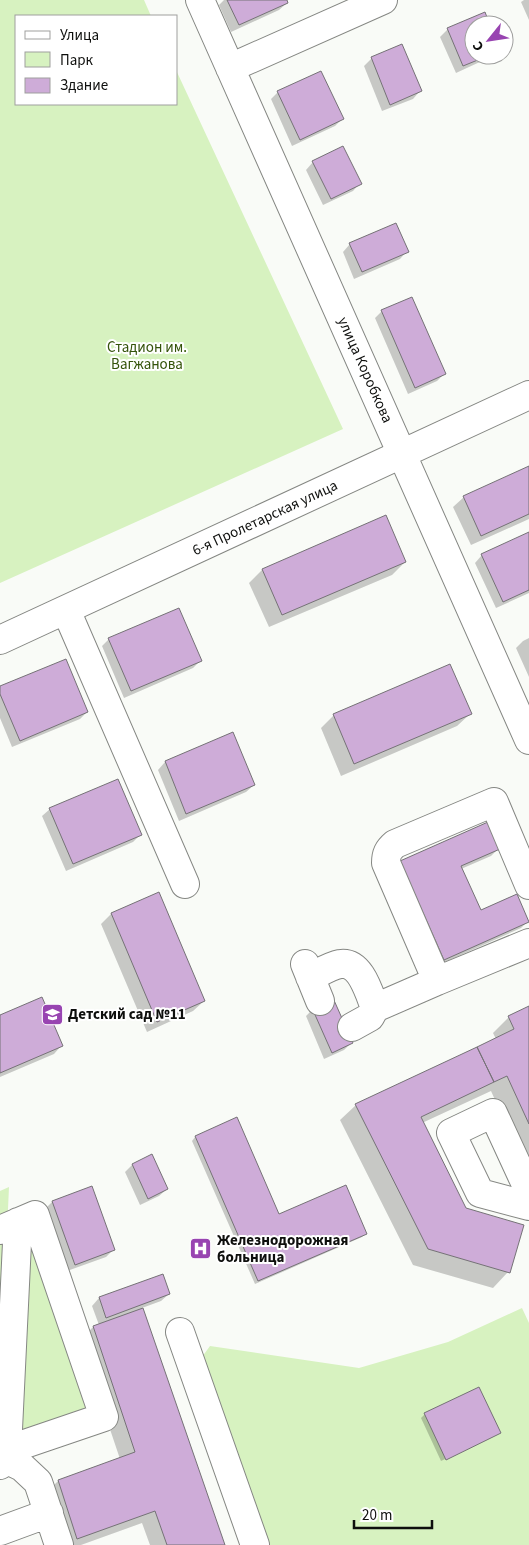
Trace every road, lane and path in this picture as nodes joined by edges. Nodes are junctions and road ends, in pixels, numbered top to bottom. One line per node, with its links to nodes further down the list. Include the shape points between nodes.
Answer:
1 (200, 0): 3 (street, улица Коробкова)
2 (382, 0): 3 (street)
3 (230, 68): 5 (street, улица Коробкова)
4 (529, 396): 5 (street, 6-я Пролетарская улица)
5 (402, 454): 6 (street, 6-я Пролетарская улица); 8 (street, улица Коробкова)
6 (66, 610): 7 (street, 6-я Пролетарская улица); 10 (street)
7 (0, 640)
8 (529, 740)
9 (526, 870): 13 (street, via 494,802 390,848 386,862)
10 (185, 884)
11 (529, 943): 13 (street)
12 (312, 981): 14 (street, via 340,964 352,966 360,975)
13 (437, 982): 14 (street)
14 (375, 1008): 15 (street, via 370,1017)
15 (352, 1027)
16 (529, 1191): 17 (street, via 493,1112 451,1133 480,1193)
17 (529, 1206)
18 (9, 1226): 20 (street); 20 (street, via 35,1215 104,1417)
19 (180, 1332): 24 (street)
20 (4, 1458): 21 (street, via 22,1467 38,1482)
21 (49, 1513): 22 (street); 23 (street)
22 (0, 1531)
23 (59, 1545)
24 (255, 1545)

